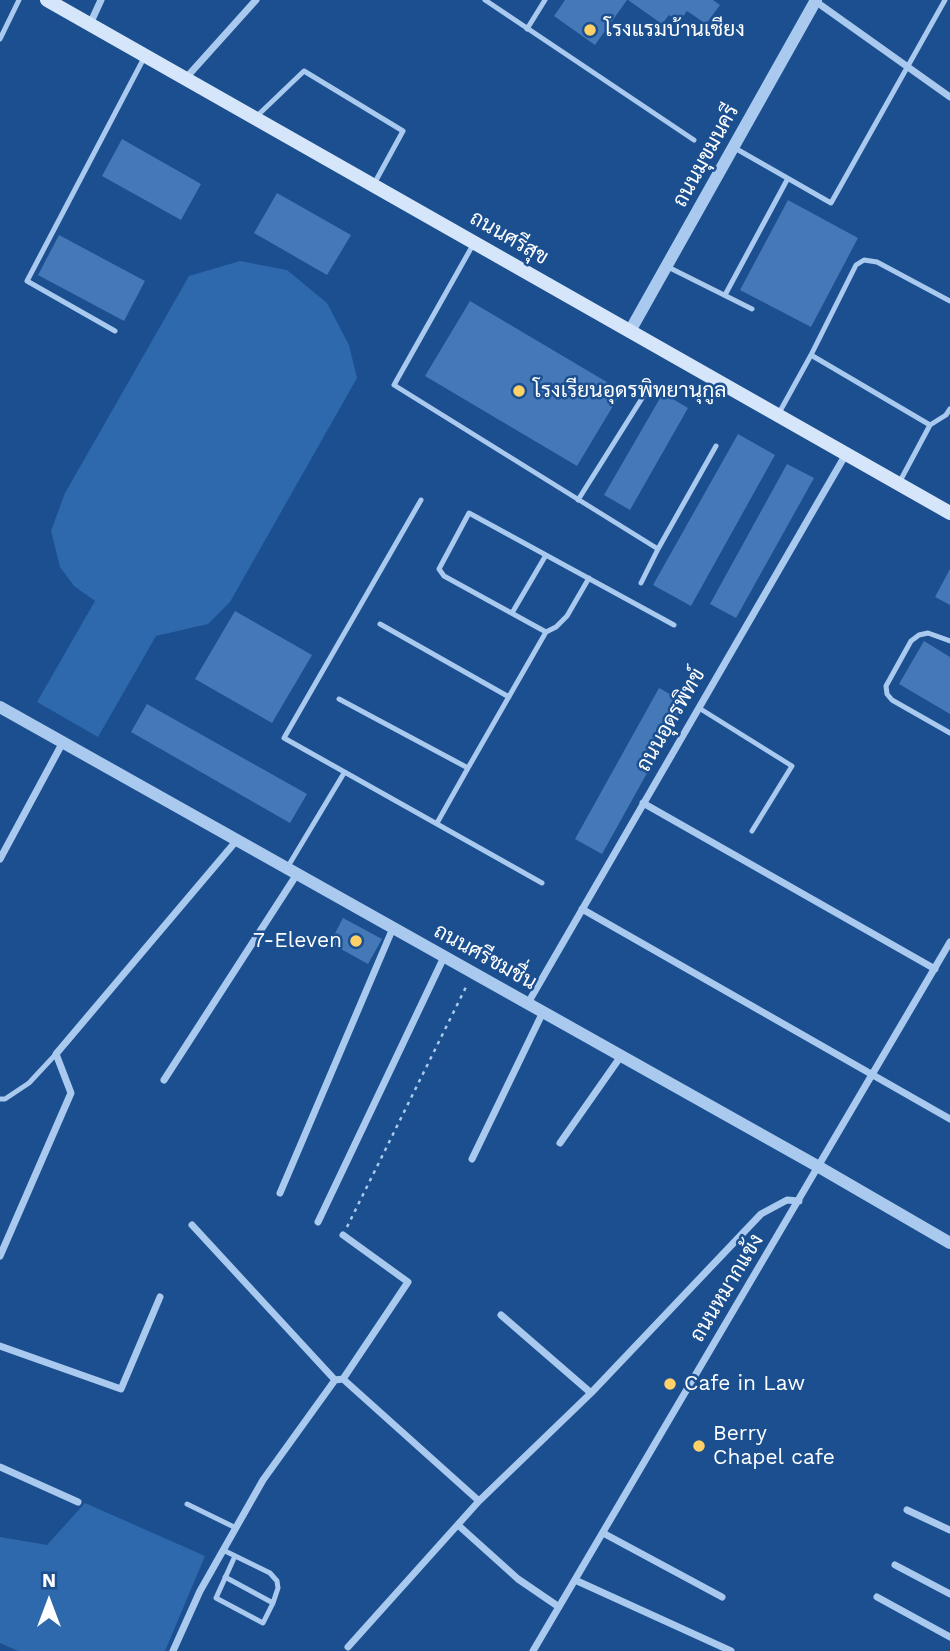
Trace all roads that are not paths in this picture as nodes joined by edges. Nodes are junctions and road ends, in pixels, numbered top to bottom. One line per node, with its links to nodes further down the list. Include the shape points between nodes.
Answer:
1 (19, 0): 11 (lane)
2 (47, 0): 9 (main road, ถนนศรีสุข)
3 (101, 0): 9 (street)
4 (256, 0): 14 (street)
5 (485, 0): 10 (lane)
6 (545, 0): 10 (lane)
7 (945, 0): 13 (lane)
8 (816, 1): 13 (street); 18 (street, ถนนมุขมนครี)
9 (90, 24): 12 (main road, ถนนศรีสุข)
10 (527, 29): 17 (lane)
11 (0, 40)
12 (145, 56): 14 (main road, ถนนศรีสุข); 26 (lane, via 27,281)
13 (909, 67): 15 (street); 19 (lane, via 831,203)
14 (185, 79): 16 (main road, ถนนศรีสุข)
15 (950, 97)
16 (255, 118): 20 (main road, ถนนศรีสุข); 20 (lane, via 304,71 403,131)
17 (694, 140)
18 (733, 147): 19 (lane); 22 (street, ถนนมุขมนครี)
19 (787, 180): 23 (lane)
20 (373, 185): 21 (main road, ถนนศรีสุข)
21 (474, 243): 27 (main road, ถนนศรีสุข); 37 (lane, via 394,385)
22 (666, 266): 23 (lane); 27 (street, ถนนมุขมนครี)
23 (725, 295): 25 (lane)
24 (950, 301): 28 (lane, via 877,262 864,260 856,265)
25 (752, 309)
26 (115, 331)
27 (629, 331): 31 (main road, ถนนศรีสุข)
28 (811, 355): 31 (lane); 32 (lane)
29 (651, 384): 37 (lane)
30 (950, 409): 32 (lane)
31 (778, 416): 34 (main road, ถนนศรีสุข)
32 (930, 425): 35 (lane)
33 (716, 446): 39 (lane)
34 (846, 454): 35 (main road, ถนนศรีสุข); 51 (street, ถนนอุดรพิทข์)
35 (898, 484): 38 (main road, ถนนศรีสุข)
36 (421, 500): 55 (lane, via 284,738)
37 (578, 500): 39 (lane)
38 (950, 513)
39 (657, 549): 42 (lane)
40 (546, 555): 41 (lane); 43 (lane); 43 (lane, via 469,513 439,569)
41 (589, 578): 45 (lane); 46 (lane, via 567,616)
42 (641, 583)
43 (512, 613): 46 (lane)
44 (380, 624): 48 (lane)
45 (674, 625)
46 (546, 632): 48 (lane)
47 (950, 641): 52 (lane, via 929,633 919,635 886,686 892,700)
48 (509, 697): 54 (lane)
49 (339, 699): 54 (lane)
50 (0, 707): 53 (street, ถนนศรีชมชื่น)
51 (699, 708): 56 (street, ถนนอุดรพิทข์); 58 (lane, via 792,766)
52 (950, 733)
53 (63, 742): 59 (street, ถนนศรีชมชื่น); 60 (street)
54 (468, 768): 57 (lane)
55 (344, 773): 57 (lane); 61 (lane)
56 (643, 803): 63 (street, ถนนอุดรพิทข์); 67 (street)
57 (437, 823): 62 (lane)
58 (752, 831)
59 (236, 840): 61 (street, ถนนศรีชมชื่น); 70 (street)
60 (0, 859)
61 (292, 871): 64 (street, ถนนศรีชมชื่น); 73 (street)
62 (542, 883)
63 (583, 909): 68 (street, ถนนอุดรพิทข์); 72 (street)
64 (393, 928): 66 (street, ถนนศรีชมชื่น); 79 (street)
65 (950, 942): 67 (street, ถนนหมากแข้ง)
66 (444, 957): 68 (street, ถนนศรีชมชื่น); 81 (street)
67 (935, 969): 72 (street, ถนนหมากแข้ง)
68 (528, 1003): 69 (street, ถนนศรีชมชื่น)
69 (543, 1012): 71 (street, ถนนศรีชมชื่น); 77 (street)
70 (56, 1054): 74 (lane, via 29,1083); 84 (street, via 71,1093)
71 (621, 1056): 76 (street); 78 (street, ถนนศรีชมชื่น)
72 (874, 1074): 75 (street); 78 (street, ถนนหมากแข้ง)
73 (164, 1080)
74 (0, 1099)
75 (950, 1119)
76 (561, 1143)
77 (472, 1159)
78 (819, 1167): 80 (street, ถนนหมากแข้ง); 85 (street, ถนนศรีชมชื่น)
79 (280, 1193)
80 (799, 1201): 91 (street, via 787,1200 761,1214); 100 (street, ถนนหมากแข้ง)
81 (318, 1222)
82 (192, 1225): 90 (street)
83 (343, 1235): 90 (street, via 408,1282)
84 (2, 1242): 86 (street)
85 (950, 1243)
86 (0, 1256)
87 (160, 1297): 89 (street, via 121,1389)
88 (500, 1315): 91 (street)
89 (0, 1346)
90 (339, 1379): 93 (street); 98 (street, via 263,1480)
91 (590, 1393): 93 (street)
92 (0, 1467): 94 (street)
93 (479, 1501): 97 (street)
94 (78, 1502)
95 (187, 1504): 98 (lane)
96 (907, 1510): 99 (street)
97 (458, 1525): 110 (street); 112 (street)
98 (236, 1528): 101 (street)
99 (950, 1530)
100 (603, 1532): 105 (street, ถนนหมากแข้ง); 107 (street)
101 (223, 1550): 102 (lane); 113 (street)
102 (235, 1556): 104 (lane); 109 (lane, via 277,1581)
103 (895, 1565): 106 (street)
104 (225, 1577): 109 (lane); 109 (lane, via 216,1598 263,1623)
105 (575, 1580): 110 (street, ถนนหมากแข้ง); 115 (street)
106 (950, 1594)
107 (722, 1597)
108 (877, 1597): 111 (street)
109 (273, 1603)
110 (559, 1607): 114 (street, ถนนหมากแข้ง)
111 (950, 1637)
112 (348, 1647)
113 (173, 1651)
114 (533, 1651)
115 (731, 1651)

